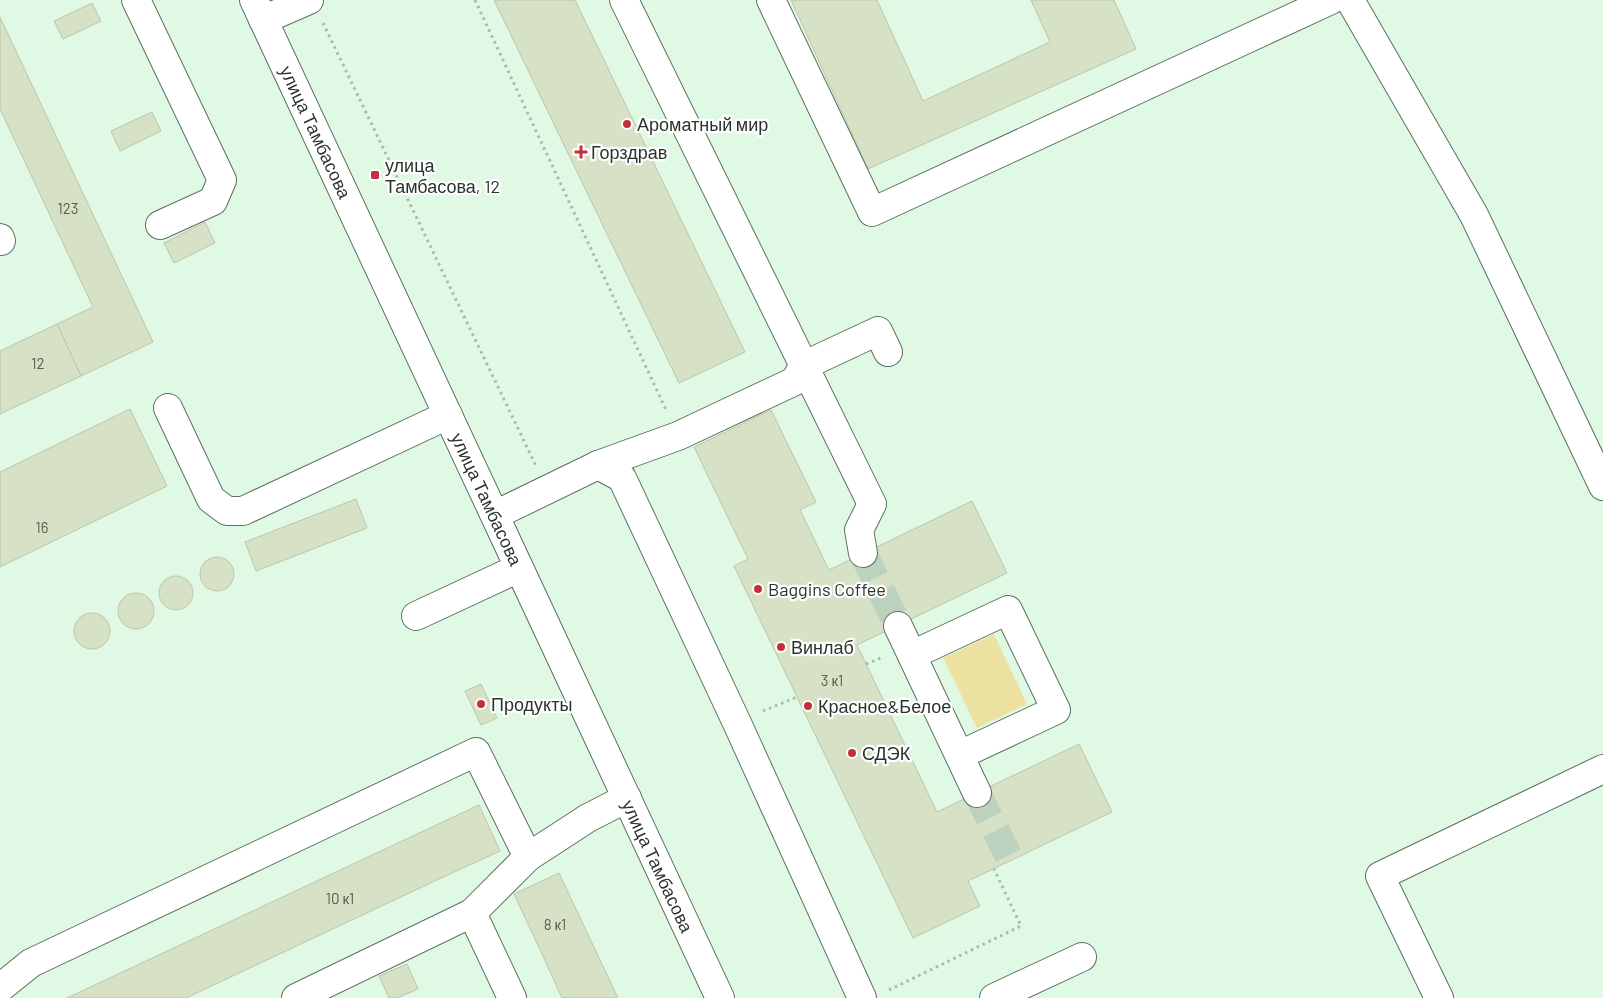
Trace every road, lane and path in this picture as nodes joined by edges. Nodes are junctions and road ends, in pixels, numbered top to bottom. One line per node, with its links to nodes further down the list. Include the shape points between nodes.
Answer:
1 (136, 0): 9 (street, via 222,180 213,201)
2 (475, 0): 14 (path)
3 (624, 0): 11 (street)
4 (771, 0): 5 (street, via 872,212)
5 (1331, 0)
6 (1350, 0): 16 (street, via 1474,215)
7 (314, 8): 8 (street); 17 (path)
8 (259, 10): 13 (street, улица Тамбасова)
9 (160, 225)
10 (888, 352): 11 (street, via 878,331)
11 (803, 366): 14 (street, via 795,382); 19 (street, via 872,504 858,530)
12 (168, 408): 13 (street, via 210,499 227,511 243,511)
13 (448, 415): 18 (street, улица Тамбасова)
14 (678, 436): 15 (street)
15 (598, 465): 17 (street); 25 (street, via 622,478)
16 (1603, 486)
17 (548, 490): 18 (street)
18 (495, 515): 20 (street, улица Тамбасова)
19 (863, 553)
20 (519, 568): 21 (street); 29 (street, улица Тамбасова)
21 (416, 616)
22 (898, 626): 23 (street)
23 (912, 655): 26 (street); 26 (street, via 1008,610 1016,626 1056,710)
24 (797, 696): 25 (path)
25 (737, 723): 35 (street)
26 (960, 755): 28 (street)
27 (1603, 769): 40 (street, via 1380,876)
28 (977, 793)
29 (627, 798): 30 (street, via 588,818); 38 (street, улица Тамбасова)
30 (528, 857): 32 (street); 34 (street, via 476,752 31,963)
31 (994, 869): 35 (path, via 1021,926)
32 (472, 913): 36 (street); 37 (street)
33 (1082, 957): 39 (street)
34 (0, 988)
35 (872, 996)
36 (296, 998)
37 (512, 998)
38 (720, 998)
39 (994, 998)
40 (1439, 998)

